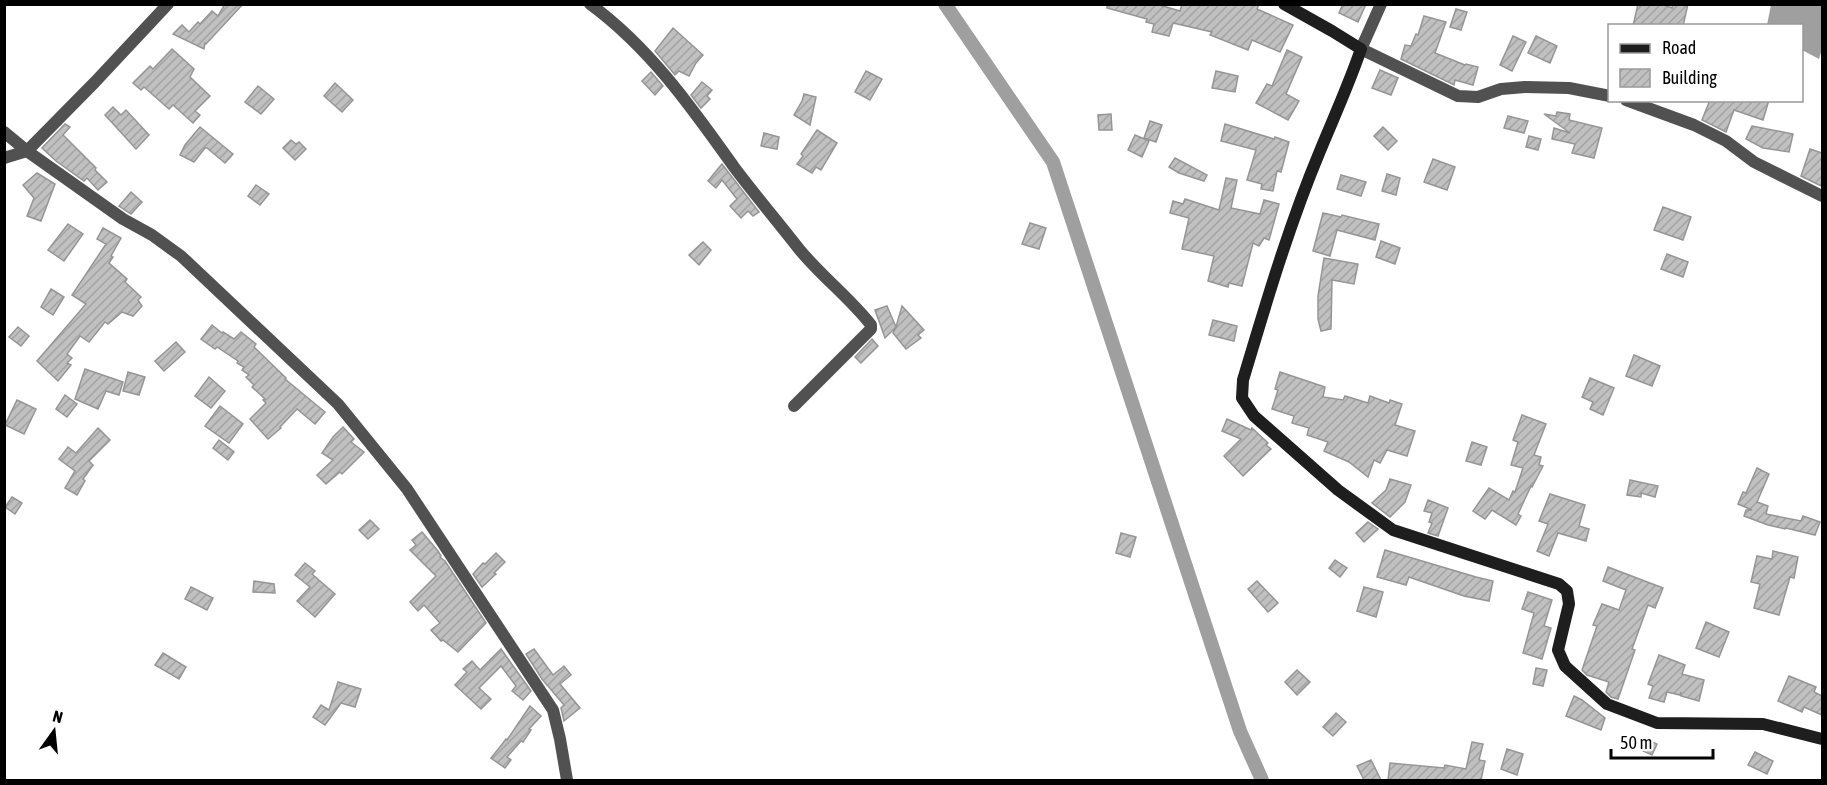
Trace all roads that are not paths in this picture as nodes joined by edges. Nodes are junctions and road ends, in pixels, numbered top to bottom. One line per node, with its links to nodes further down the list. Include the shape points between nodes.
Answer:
1 (168, 4): 9 (street)
2 (590, 4): 12 (street, via 657,65 807,259 872,325)
3 (1284, 4): 5 (main road)
4 (1381, 4): 5 (street)
5 (1361, 49): 6 (street, via 1458,96 1478,97 1501,89 1525,87 1569,88); 13 (main road, via 1282,252 1243,380 1242,398 1254,416 1338,490 1393,530 1559,584 1567,591 1569,604 1558,650 1565,666 1606,704 1657,723 1763,724)
6 (1608, 96)
7 (1631, 102): 11 (street, via 1694,125 1726,141 1754,162)
8 (4, 132): 9 (street)
9 (27, 151): 10 (street); 14 (street, via 181,256 338,404 407,489 553,710)
10 (4, 158)
11 (1822, 196)
12 (794, 406)
13 (1822, 739)
14 (567, 780)

